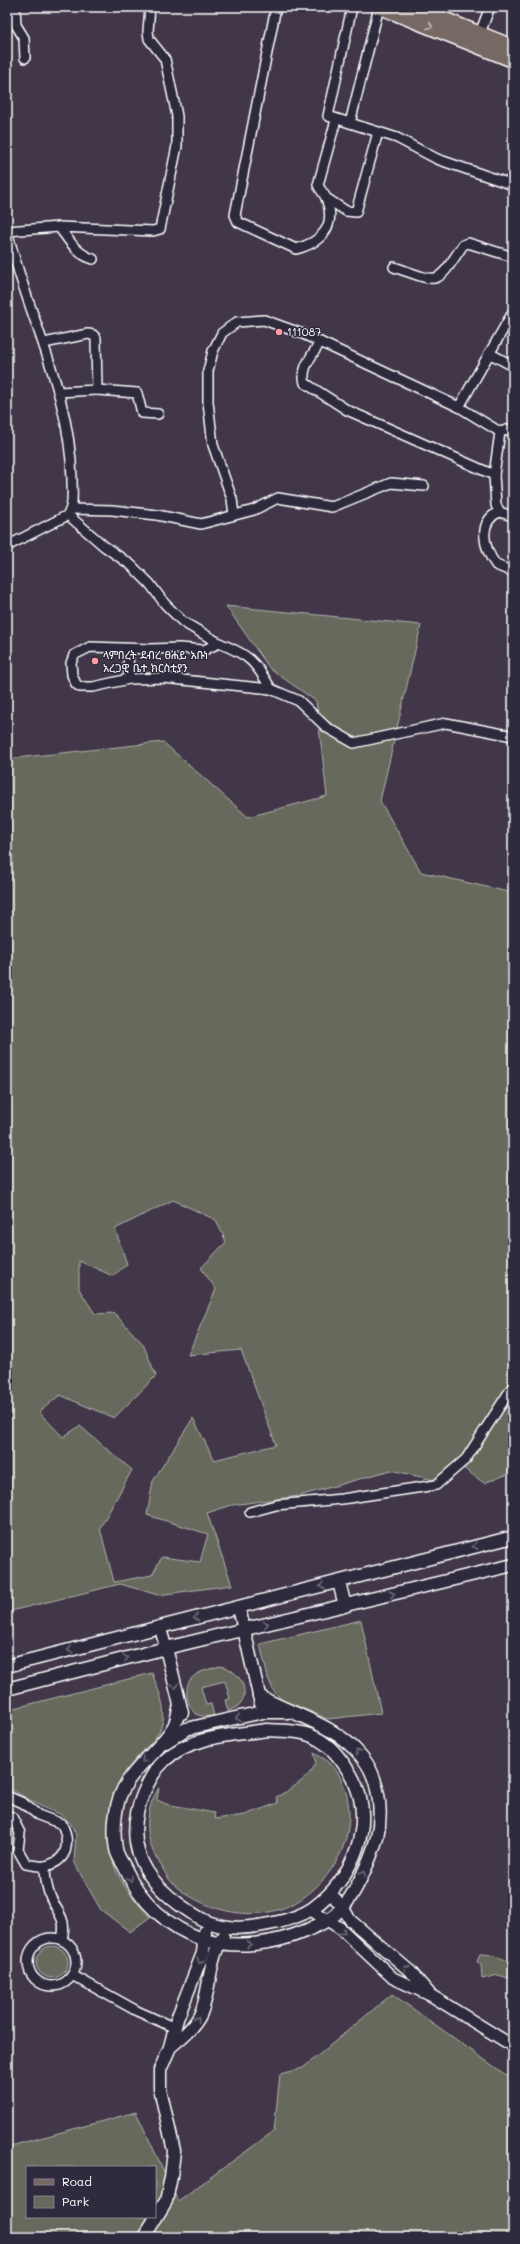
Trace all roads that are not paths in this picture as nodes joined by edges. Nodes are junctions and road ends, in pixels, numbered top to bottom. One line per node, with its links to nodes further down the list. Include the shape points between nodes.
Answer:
1 (15, 7): 11 (street, via 16,25 24,38)
2 (150, 7): 18 (street, via 149,38 165,59 177,116 177,146 160,229 153,231)
3 (276, 7): 17 (street, via 235,215 238,222 296,249 314,242 327,229 330,216)
4 (352, 7): 13 (street, via 329,114 330,119)
5 (379, 7): 7 (main road); 14 (street)
6 (490, 7): 8 (street)
7 (413, 10): 8 (main road); 9 (main road, one-way to 9)
8 (480, 33): 9 (main road)
9 (496, 47): 10 (main road); 12 (main road)
10 (513, 47)
11 (25, 58)
12 (513, 60)
13 (336, 120): 14 (street); 17 (street, via 318,184)
14 (350, 123): 15 (street)
15 (378, 132): 16 (street, via 396,138 437,160); 17 (street, via 356,212 346,211)
16 (513, 185)
17 (326, 198)
18 (59, 227): 19 (street); 22 (street, via 78,252)
19 (7, 231): 21 (street)
20 (513, 257): 23 (street, via 468,243 463,245 438,279 430,279)
21 (11, 259): 26 (street)
22 (94, 259)
23 (394, 267)
24 (513, 312): 27 (street)
25 (320, 342): 31 (street); 35 (street, via 304,369 305,383 347,410); 39 (street, via 264,320 237,322 222,333 213,351 208,371 208,402 213,446 232,499)
26 (44, 343): 29 (street, via 93,335 96,338); 30 (street)
27 (489, 353): 28 (street); 31 (street)
28 (513, 366)
29 (97, 390): 30 (street); 32 (street, via 137,393 142,414)
30 (58, 392): 37 (street, via 71,456)
31 (459, 407): 34 (street)
32 (158, 414)
33 (513, 428): 34 (street)
34 (500, 432): 35 (street)
35 (494, 475): 38 (street, via 496,506)
36 (424, 486): 39 (street, via 391,483 332,507 278,498 254,510)
37 (70, 512): 39 (street, via 112,510 157,515 201,524); 41 (street); 43 (street, via 104,546 131,565 184,622)
38 (499, 512): 40 (street); 42 (street, via 492,515 485,525 487,548 496,565)
39 (234, 516)
40 (513, 516)
41 (7, 546)
42 (513, 572)
43 (219, 643): 44 (street, via 204,650); 46 (street, via 244,653 259,667)
44 (128, 649): 45 (street); 45 (street, via 90,647 74,655 71,663 72,675 80,687 93,687)
45 (129, 678): 46 (street, via 163,678)
46 (271, 689): 47 (street, via 299,701 326,727 354,743 446,723)
47 (513, 736)
48 (513, 1386): 49 (street, via 466,1459 436,1485 342,1499 276,1505)
49 (250, 1512)
50 (513, 1537): 52 (main road, one-way to 52)
51 (513, 1565): 53 (main road, one-way to 51)
52 (339, 1582): 53 (main road); 54 (main road, one-way to 54)
53 (345, 1606): 56 (main road, one-way to 53)
54 (239, 1608): 55 (main road, one-way to 55); 56 (main road)
55 (160, 1627): 57 (street); 58 (main road, one-way to 58)
56 (245, 1630): 57 (main road); 60 (main road)
57 (166, 1648): 59 (main road, one-way to 57); 61 (main road, one-way to 61)
58 (7, 1666)
59 (7, 1689)
60 (260, 1696): 62 (main road); 63 (main road)
61 (180, 1705): 64 (main road); 67 (main road, via 174,1725)
62 (263, 1712): 63 (main road); 64 (main road, one-way to 64); 65 (main road)
63 (291, 1712): 72 (main road, one-way to 63, via 372,1858 380,1823 377,1786 364,1758 342,1736)
64 (186, 1729): 66 (main road); 67 (main road)
65 (267, 1730): 66 (main road, via 213,1738); 71 (main road, via 313,1737 340,1755 359,1789 362,1816 360,1839 351,1864)
66 (190, 1745): 75 (main road, via 165,1760 151,1775 137,1809 134,1827 137,1852 151,1878 167,1895)
67 (158, 1747): 78 (main road, one-way to 78, via 137,1767 125,1785 116,1812 116,1850 130,1882 152,1910 177,1928)
68 (7, 1796): 70 (street, via 62,1824 68,1836 67,1848 59,1859)
69 (7, 1815): 70 (street, via 12,1817 20,1833 18,1850 26,1864)
70 (45, 1866): 77 (street, via 45,1880 50,1897 64,1921)
71 (331, 1894): 72 (street); 73 (main road)
72 (343, 1907): 74 (main road); 81 (street, one-way to 72, via 411,1972 350,1920)
73 (311, 1910): 74 (street); 76 (main road, via 257,1926)
74 (328, 1921): 79 (main road, one-way to 74, via 252,1945 290,1938); 81 (street, one-way to 81, via 340,1928 394,1978)
75 (206, 1923): 76 (main road); 78 (main road)
76 (229, 1927): 79 (main road)
77 (62, 1939): 80 (street, via 76,1955 77,1964); 80 (street, via 50,1937 36,1944 28,1957 30,1972 40,1983 47,1985 63,1984)
78 (205, 1940): 79 (main road); 82 (main road, one-way to 82, via 203,1953)
79 (220, 1942): 84 (main road, one-way to 79, via 185,2035 201,2014 216,1948)
80 (72, 1975): 82 (street, via 137,2011)
81 (432, 1996): 83 (street)
82 (175, 2028): 84 (main road)
83 (513, 2046)
84 (170, 2047): 85 (main road, via 160,2070 160,2082 174,2151 172,2177 166,2201)
85 (156, 2217)
86 (156, 2218): 87 (main road)
87 (144, 2237)

